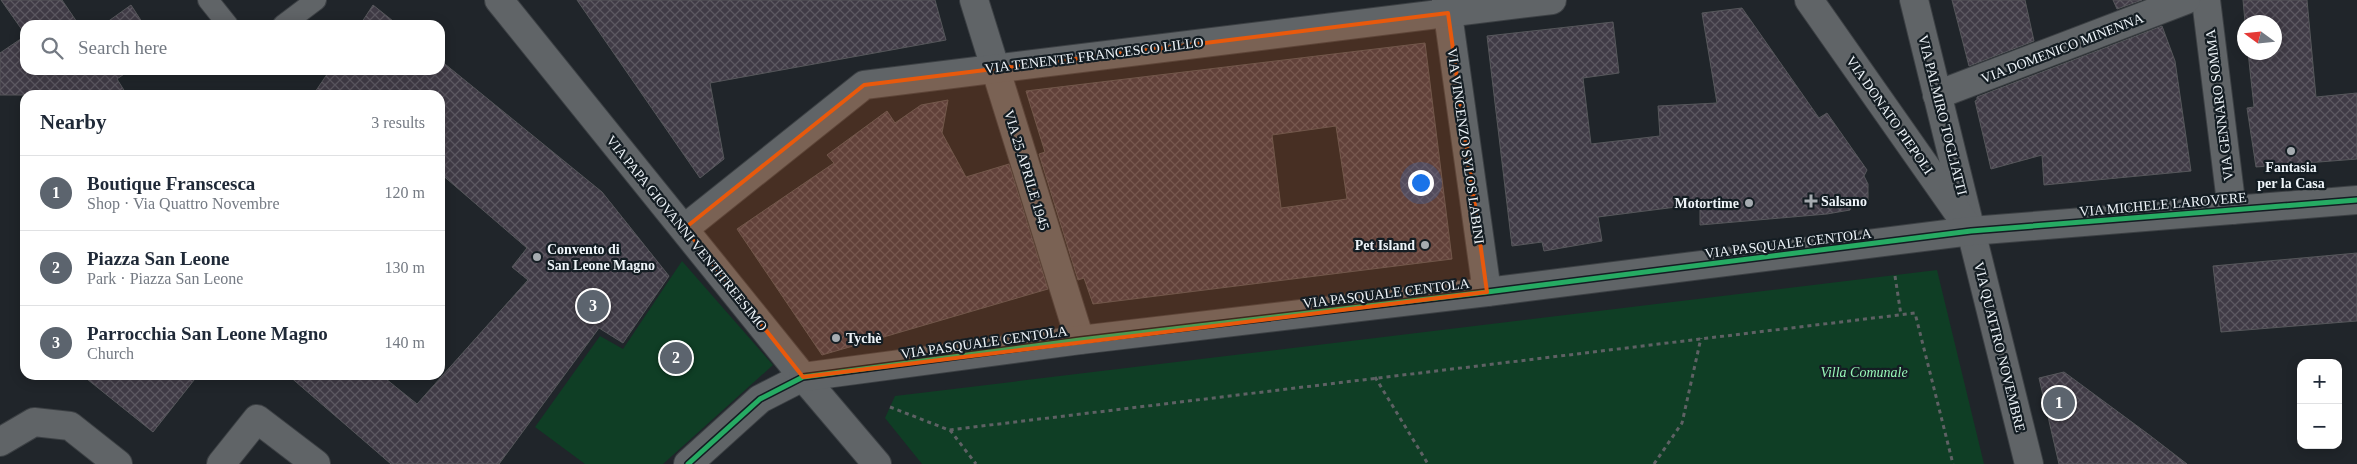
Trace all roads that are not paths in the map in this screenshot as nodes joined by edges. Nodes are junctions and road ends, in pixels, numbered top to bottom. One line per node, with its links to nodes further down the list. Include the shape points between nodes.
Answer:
1 (208, 0): 11 (lane)
2 (316, 0): 12 (lane)
3 (499, 0): 17 (street, VIA PAPA GIOVANNI VENTITREESIMO)
4 (974, 0): 13 (street, VIA 25 APRILE 1945)
5 (1552, 0): 10 (street, VIA TENENTE FRANCESCO LILLO)
6 (1809, 0): 18 (street, VIA DONATO PIEPOLI)
7 (1914, 0): 14 (street, VIA PALMIRO TOGLIATTI)
8 (2186, 0): 14 (street, VIA DOMENICO MINENNA)
9 (2206, 0): 16 (street, VIA GENNARO SOMMA)
10 (1447, 7): 13 (street, VIA TENENTE FRANCESCO LILLO); 19 (street, VIA VINCENZO SYLOS LABINI)
11 (224, 20)
12 (290, 20)
13 (995, 67): 17 (street, VIA TENENTE FRANCESCO LILLO, via 864,85); 20 (street, VIA 25 APRILE 1945)
14 (1937, 96): 18 (street, VIA PALMIRO TOGLIATTI)
15 (2357, 200): 16 (street, VIA MICHELE LAROVERE)
16 (2232, 210): 18 (street, VIA MICHELE LAROVERE)
17 (685, 228): 21 (street, VIA PAPA GIOVANNI VENTITREESIMO)
18 (1971, 231): 19 (street, VIA PASQUALE CENTOLA); 28 (street, VIA QUATTRO NOVEMBRE)
19 (1487, 292): 20 (street, VIA PASQUALE CENTOLA)
20 (1080, 340): 21 (street, VIA PASQUALE CENTOLA)
21 (803, 377): 26 (street, VIA PASQUALE CENTOLA, via 760,399); 27 (street, VIA PAPA GIOVANNI VENTITREESIMO)
22 (0, 442): 23 (street, via 34,422 70,426)
23 (118, 464)
24 (221, 464): 25 (street, via 257,419)
25 (316, 464)
26 (688, 464)
27 (877, 464)
28 (2029, 464)

